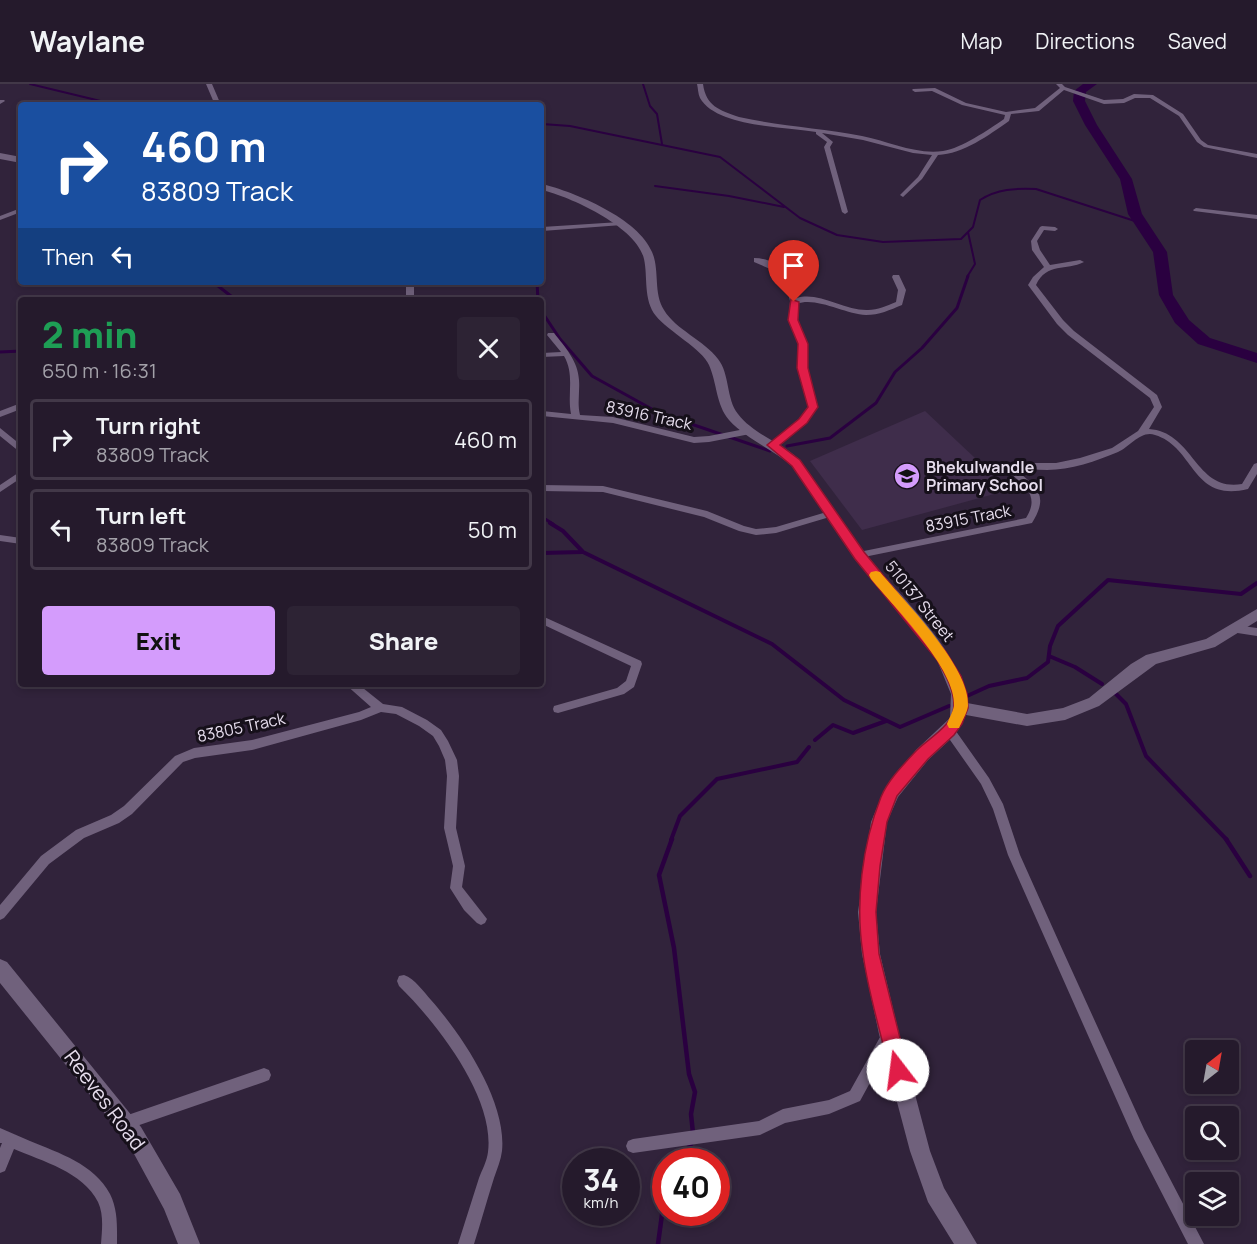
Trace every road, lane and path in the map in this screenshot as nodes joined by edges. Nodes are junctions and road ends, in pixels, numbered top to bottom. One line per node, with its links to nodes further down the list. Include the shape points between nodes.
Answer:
1 (209, 84): 5 (street)
2 (700, 84): 7 (street, via 703,99 710,106 734,117)
3 (1061, 86): 6 (street, via 1037,110); 10 (street, via 1075,94 1116,102 1151,96 1181,115 1206,146)
4 (915, 90): 6 (street, via 933,89 964,105)
5 (217, 102)
6 (1008, 114): 8 (street, via 1007,120 960,147)
7 (814, 130): 8 (street); 16 (street, via 830,142 826,147 828,158)
8 (936, 154): 13 (street)
9 (0, 156): 11 (street)
10 (1257, 156)
11 (18, 159)
12 (544, 188): 19 (street, 510137 Street, via 573,196)
13 (903, 195)
14 (1197, 210): 17 (street)
15 (18, 211): 18 (street)
16 (845, 212)
17 (1257, 217)
18 (0, 218)
19 (620, 224): 21 (street); 35 (street, 510137 Street, via 645,246 649,255 652,299 660,314 714,361 731,413)
20 (1055, 228): 24 (street, via 1042,228 1034,242)
21 (544, 229)
22 (757, 260): 26 (street, via 783,272)
23 (1080, 262): 24 (street)
24 (1048, 268): 36 (street, via 1037,275 1032,285 1039,297 1071,333 1158,402)
25 (896, 277): 26 (street, via 902,290 899,303 877,313 859,314 809,298)
26 (794, 302): 37 (street, via 793,320 803,344 802,368 813,407 803,421)
27 (551, 334): 28 (street)
28 (565, 354): 29 (street); 33 (street, via 574,367 573,401)
29 (544, 355)
30 (18, 407): 31 (street)
31 (0, 414)
32 (544, 416): 33 (street, 83916 Track)
33 (578, 418): 35 (street, 83916 Track, via 626,423 694,440)
34 (0, 431): 38 (street)
35 (750, 431): 37 (street, 510137 Street)
36 (1142, 432): 39 (street, via 1167,437 1211,483 1234,490 1245,487); 46 (street, 83915 Track, via 1118,449 1058,465 1006,465 1037,496 1038,503 1029,520)
37 (773, 445): 43 (street, 510137 Street, via 796,463)
38 (18, 447)
39 (1257, 466)
40 (18, 476): 42 (street)
41 (544, 488): 43 (street, via 603,489 707,514 756,532 770,532)
42 (0, 489)
43 (830, 514): 46 (street, 510137 Street)
44 (0, 538): 45 (street)
45 (18, 541)
46 (860, 555): 52 (street, 510137 Street, via 942,656 954,676)
47 (1257, 614): 49 (street)
48 (544, 621): 53 (street, via 637,664 630,684 620,691)
49 (1235, 629): 50 (street); 52 (street, via 1210,643 1151,660 1094,702 1065,714 1028,720)
50 (1257, 632)
51 (353, 687): 54 (street)
52 (961, 708): 55 (street)
53 (558, 709)
54 (374, 711): 56 (street, 83805 Track, via 252,745 194,753 179,759 128,810 80,834 45,860); 57 (street, via 394,709 408,714 436,733 444,744 453,776 450,828 459,866 456,888)
55 (949, 730): 60 (street, via 900,779 879,822 867,912 871,954); 70 (street, via 999,808 1014,855 1058,955 1139,1134)
56 (0, 914)
57 (481, 919)
58 (0, 968): 62 (street, Reeves Road)
59 (404, 981): 68 (street, via 428,1002 473,1071 493,1122 495,1152)
60 (889, 1034): 64 (street, via 855,1096 829,1107 783,1116 760,1128); 69 (street, via 936,1194)
61 (264, 1075): 62 (street)
62 (125, 1123): 67 (street, Reeves Road, via 162,1184)
63 (5, 1138): 65 (street); 66 (street, via 76,1170 95,1183 111,1218)
64 (633, 1146)
65 (0, 1166)
66 (110, 1244)
67 (189, 1244)
68 (466, 1244)
69 (966, 1244)
70 (1196, 1244)

